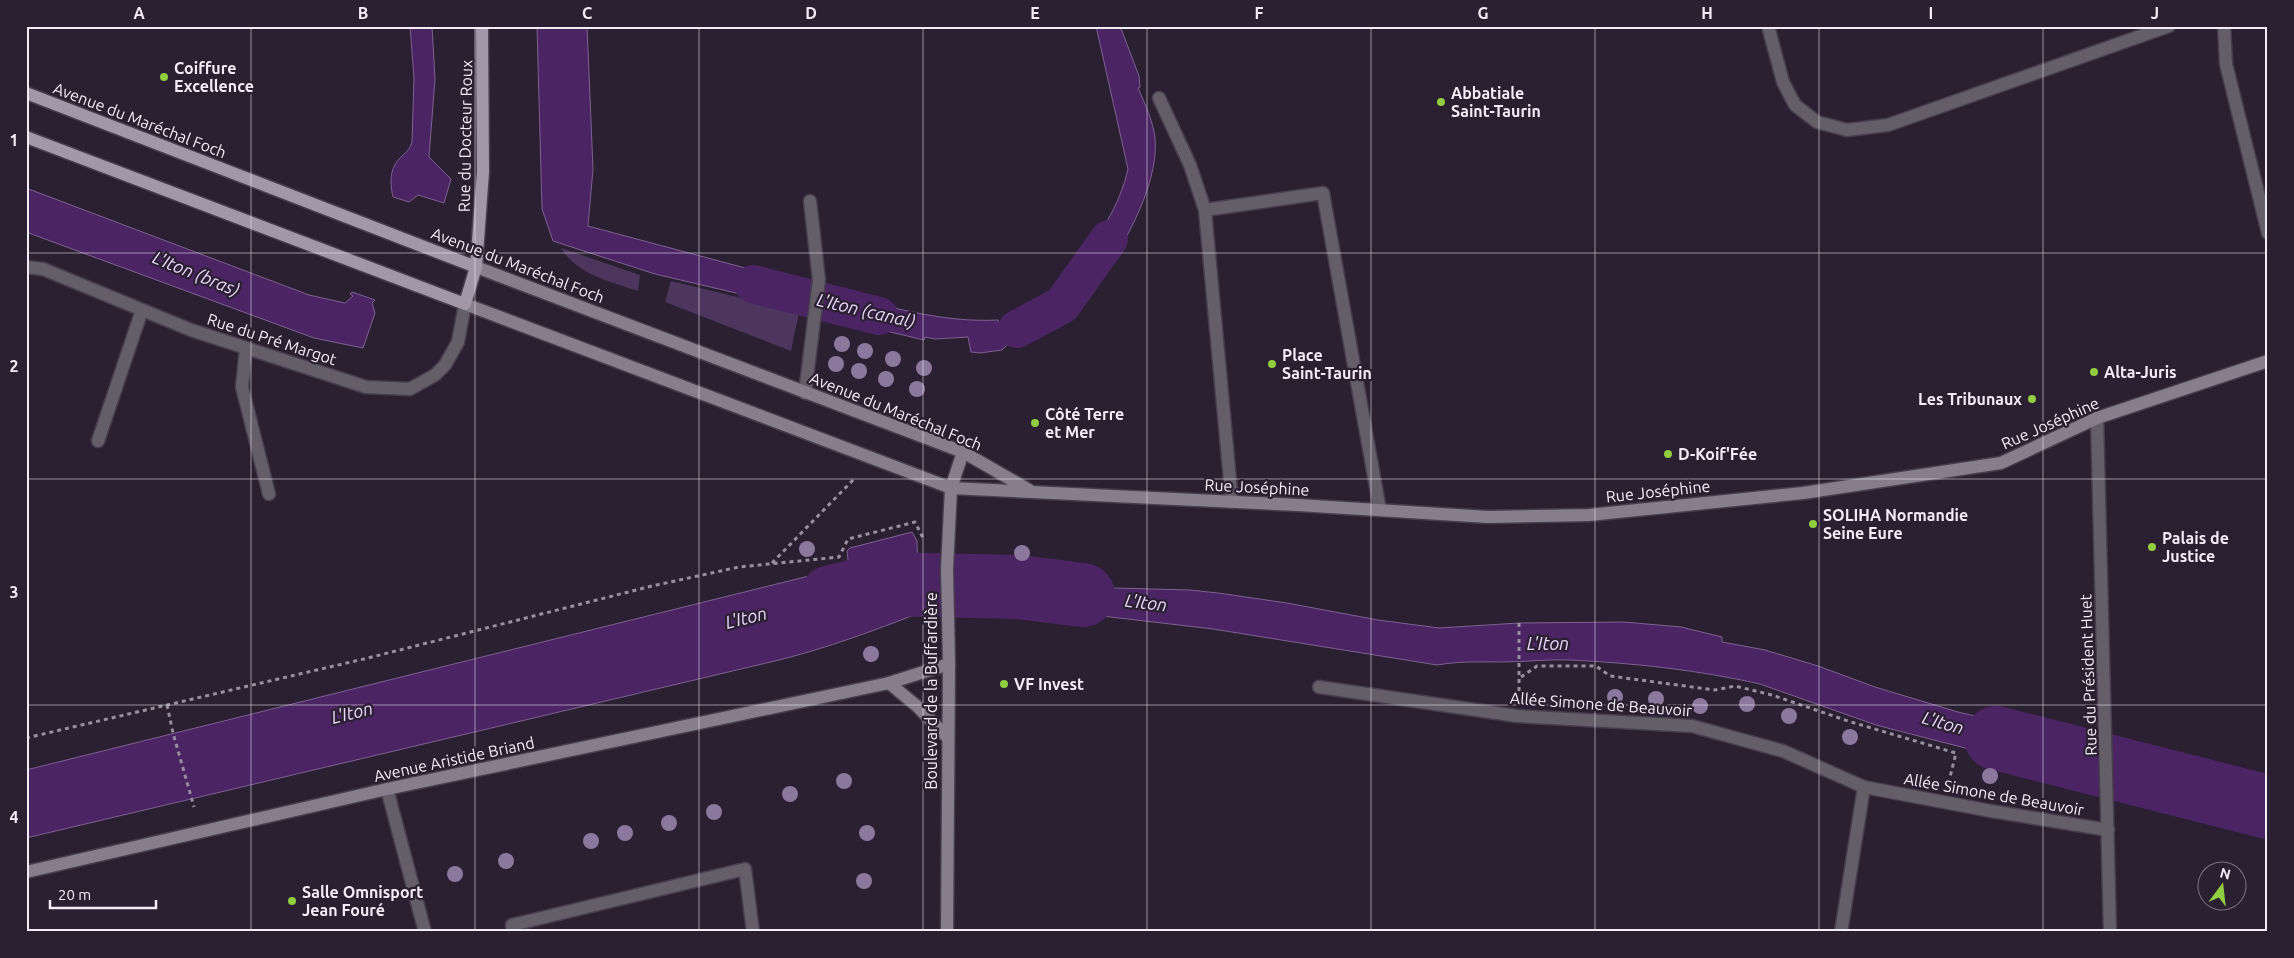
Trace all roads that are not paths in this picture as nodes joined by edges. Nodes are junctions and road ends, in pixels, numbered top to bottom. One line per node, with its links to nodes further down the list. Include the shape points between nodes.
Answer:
1 (482, 26): 12 (main road, Rue du Docteur Roux, via 483,172)
2 (1768, 26): 3 (street, via 1783,82 1796,105 1817,122 1848,130 1888,125)
3 (2169, 26)
4 (2224, 26): 10 (street, via 2226,64)
5 (26, 93): 12 (main road, Avenue du Maréchal Foch)
6 (1159, 98): 9 (street, via 1190,165)
7 (26, 137): 13 (main road)
8 (810, 201): 17 (street, via 819,280)
9 (1205, 210): 24 (street); 25 (street, via 1323,193)
10 (2268, 233)
11 (26, 267): 14 (street, Rue du Pré Margot, via 43,269)
12 (476, 267): 13 (main road, Rue du Docteur Roux); 17 (main road, Avenue du Maréchal Foch)
13 (465, 304): 15 (street, Rue du Pré Margot, via 458,342 445,365 435,375 410,389 366,388); 21 (main road)
14 (142, 310): 15 (street, Rue du Pré Margot); 19 (street)
15 (246, 349): 23 (street, via 242,387)
16 (2268, 361): 18 (main road, Rue Joséphine)
17 (805, 393): 20 (main road, Avenue du Maréchal Foch)
18 (2097, 418): 25 (main road, Rue Joséphine, via 2000,463 1803,493 1589,515 1488,517); 32 (street, Rue du Président Huet)
19 (98, 441)
20 (963, 452): 21 (main road, Boulevard de la Buffardière); 22 (main road, Avenue du Maréchal Foch)
21 (951, 488): 22 (main road); 26 (main road, Boulevard de la Buffardière, via 947,570)
22 (1031, 492): 24 (main road, Rue Joséphine)
23 (269, 494)
24 (1232, 502): 25 (main road, Rue Joséphine)
25 (1380, 510)
26 (949, 664): 27 (main road, Avenue Aristide Briand); 29 (main road, Boulevard de la Buffardière)
27 (889, 683): 29 (main road); 31 (main road, Avenue Aristide Briand)
28 (1319, 688): 30 (street, Allée Simone de Beauvoir, via 1517,716 1692,726 1784,751)
29 (948, 738): 37 (main road, Boulevard de la Buffardière)
30 (1864, 787): 32 (street, Allée Simone de Beauvoir); 38 (street)
31 (387, 789): 33 (main road, Avenue Aristide Briand); 34 (street)
32 (2108, 830): 39 (street, Rue du Président Huet)
33 (26, 872)
34 (426, 932)
35 (513, 932): 36 (street, via 512,925 745,869)
36 (753, 932)
37 (947, 932)
38 (1841, 932)
39 (2110, 932)

